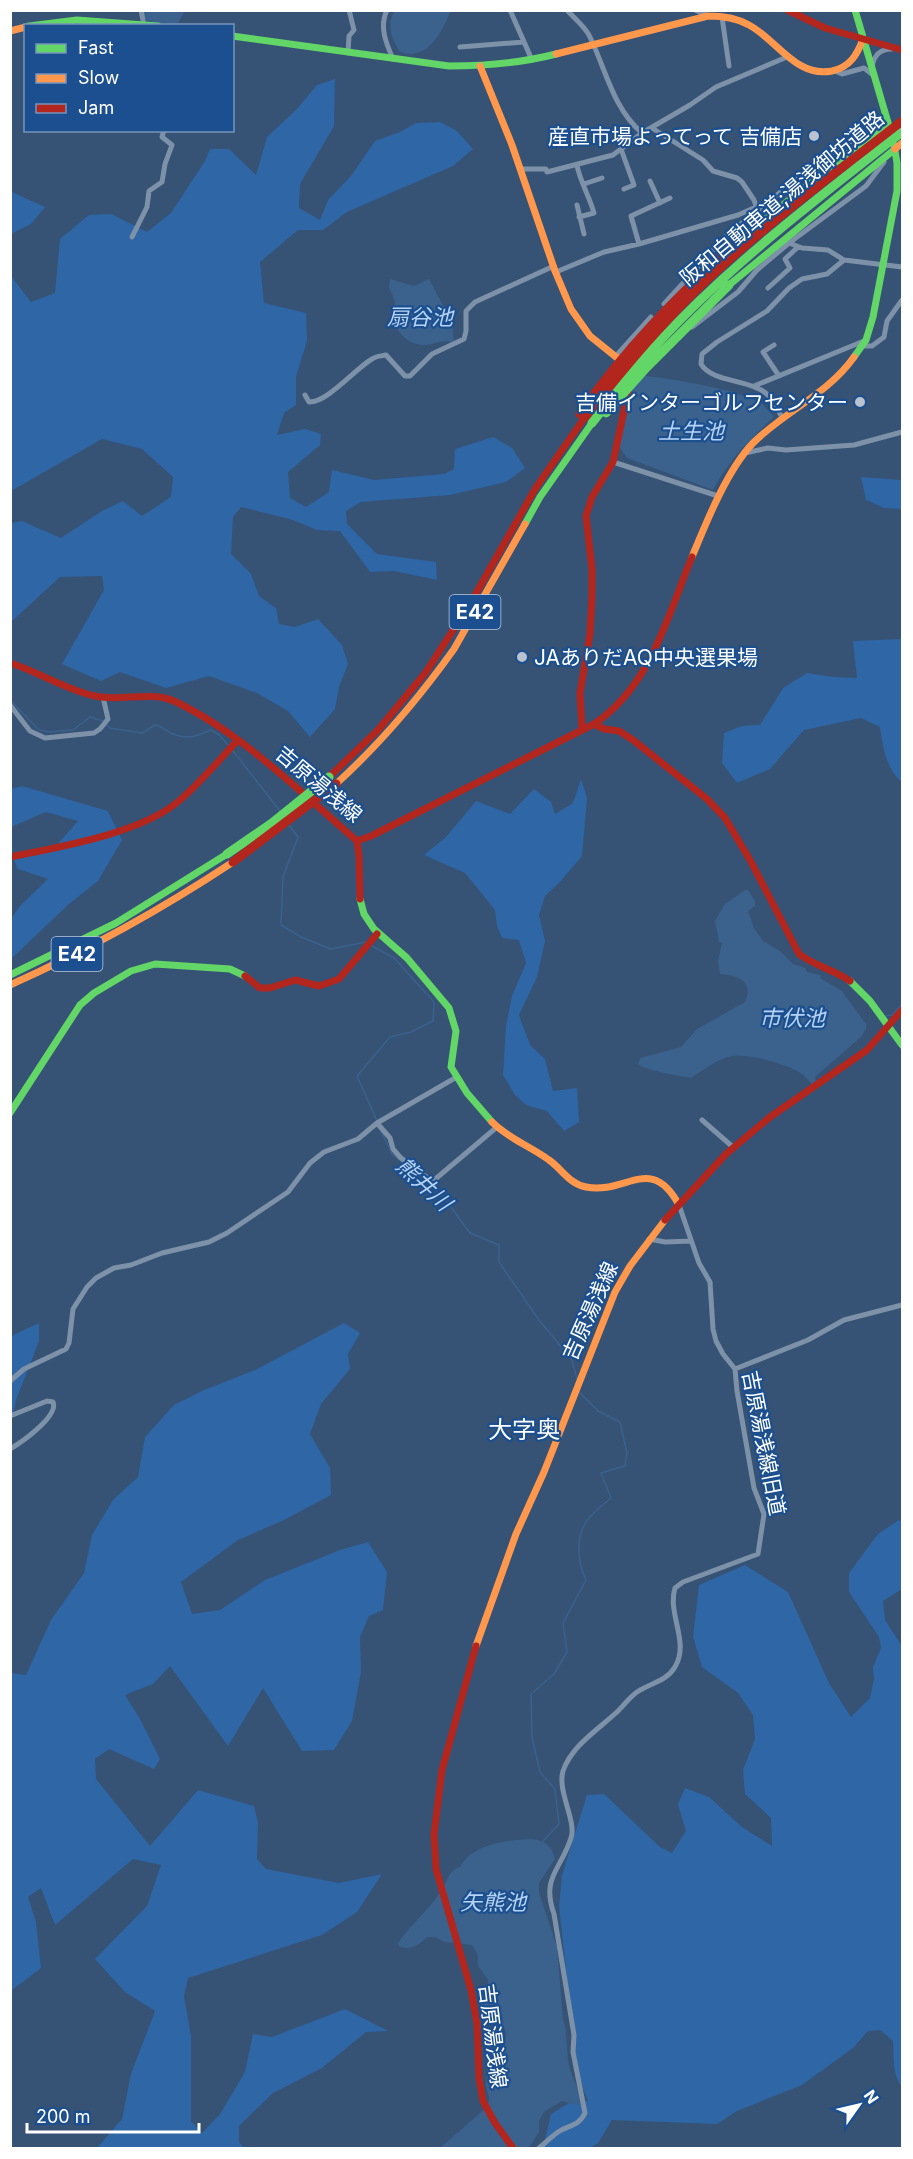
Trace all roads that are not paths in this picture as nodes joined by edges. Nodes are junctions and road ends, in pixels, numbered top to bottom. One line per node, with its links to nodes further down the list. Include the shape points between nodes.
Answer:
1 (349, 10): 18 (street, via 354,30 349,36)
2 (387, 10): 20 (street, via 382,25)
3 (510, 10): 14 (street)
4 (567, 10): 15 (street, via 587,32)
5 (695, 10): 8 (street)
6 (787, 10): 13 (main road, via 814,24)
7 (855, 10): 13 (main road)
8 (708, 16): 9 (main road); 15 (main road)
9 (722, 17): 19 (main road, via 752,26); 23 (street)
10 (43, 24): 11 (main road)
11 (125, 24)
12 (234, 36): 18 (main road)
13 (863, 39): 17 (main road); 24 (main road); 25 (main road, via 853,60)
14 (524, 42): 16 (street); 21 (street)
15 (593, 46): 21 (main road); 32 (street, via 624,114)
16 (460, 47)
17 (902, 50): 24 (street, via 880,52)
18 (348, 53): 20 (main road)
19 (787, 57): 25 (main road, via 816,72); 29 (street, via 716,87)
20 (393, 59): 22 (main road)
21 (532, 60): 22 (main road)
22 (480, 66): 36 (main road)
23 (729, 66)
24 (872, 68): 26 (main road)
25 (835, 71): 26 (street, via 842,74 864,68)
26 (875, 79): 28 (main road)
27 (903, 121): 65 (main road, 阪和自動車道;湯浅御坊道路 / E42, bridge, via 709,278 643,345)
28 (888, 123): 33 (main road); 44 (street, via 847,143); 65 (main road, bridge, via 822,172 696,278 605,376)
29 (652, 128): 32 (street); 44 (street, via 714,171 737,178)
30 (164, 132): 47 (street, via 162,137 172,145 162,182 149,191 147,207)
31 (903, 132): 65 (main road, 阪和自動車道;湯浅御坊道路 / E42, bridge, via 703,296)
32 (642, 133): 34 (street)
33 (899, 146): 48 (street, via 866,186); 52 (main road, via 897,190); 65 (main road, bridge, via 729,285)
34 (621, 149): 35 (street, via 604,159); 40 (street, via 634,185)
35 (578, 165): 36 (street, via 547,172); 39 (street)
36 (522, 169): 54 (main road)
37 (602, 178): 39 (street)
38 (650, 181): 42 (street)
39 (584, 184): 45 (street, via 594,213)
40 (624, 189)
41 (670, 198): 42 (street)
42 (660, 203): 49 (street, via 631,216)
43 (576, 206): 45 (street)
44 (757, 208): 49 (street); 57 (street)
45 (579, 217): 46 (street)
46 (584, 234)
47 (132, 237)
48 (789, 243): 50 (street); 57 (street, via 660,358)
49 (639, 244): 54 (street)
50 (798, 247): 51 (street, via 821,248); 55 (street, via 785,258 790,268)
51 (844, 260): 52 (street); 62 (street, via 827,274 802,279 767,311 702,354 706,370)
52 (883, 264): 53 (street); 58 (main road)
53 (903, 267)
54 (555, 269): 60 (main road, via 581,326 597,344); 63 (street, via 475,302 466,311 464,339 432,354 410,376 405,376 386,356 374,357 324,397 309,402)
55 (768, 288)
56 (903, 300): 58 (street, via 887,321 884,337 872,346)
57 (630, 339): 60 (street)
58 (864, 343): 61 (street); 64 (main road, via 834,382)
59 (774, 345): 61 (street, via 763,352)
60 (616, 356): 68 (main road, via 625,366 629,388)
61 (778, 376): 62 (street)
62 (754, 386): 64 (street, via 770,397)
63 (305, 395)
64 (783, 419): 67 (main road)
65 (588, 420): 76 (main road, 阪和自動車道;湯浅御坊道路 / E42, via 535,489 455,630 426,672); 76 (main road, 阪和自動車道;湯浅御坊道路 / E42, via 442,667 391,730)
66 (903, 432): 67 (street, via 854,445 768,448)
67 (745, 453): 69 (main road)
68 (614, 462): 69 (street); 74 (main road, via 586,512 593,583 580,696)
69 (718, 496): 73 (main road, via 647,667 634,689)
70 (10, 663): 71 (main road, 吉原湯浅線)
71 (103, 697): 72 (street, via 108,719 100,729 45,738 30,731); 75 (main road, 吉原湯浅線, via 174,701)
72 (10, 705)
73 (594, 724): 74 (main road); 84 (main road, via 620,731 707,800 733,831 799,954 815,966 848,979)
74 (582, 729): 77 (main road)
75 (238, 740): 77 (main road, 吉原湯浅線); 78 (main road, via 179,801 155,817 133,827)
76 (332, 781): 79 (main road, 阪和自動車道;湯浅御坊道路 / E42, bridge, via 297,815 230,858 189,892)
77 (357, 841): 80 (main road, 吉原湯浅線, via 359,897)
78 (10, 857)
79 (139, 916): 81 (main road, 阪和自動車道;湯浅御坊道路 / E42); 82 (main road, 阪和自動車道;湯浅御坊道路 / E42, via 71,957)
80 (377, 934): 86 (main road, 吉原湯浅線, via 409,960 445,1001 456,1024 451,1067); 87 (main road, via 339,979 319,986 294,980 260,988 230,969 155,964 130,971 80,1005)
81 (10, 975)
82 (10, 985)
83 (903, 1010): 84 (main road, 吉原湯浅線)
84 (888, 1027): 85 (main road); 91 (main road, 吉原湯浅線, via 867,1050 770,1117)
85 (903, 1045)
86 (455, 1078): 89 (street); 90 (main road)
87 (10, 1113)
88 (702, 1120): 91 (street)
89 (377, 1123): 90 (street, via 390,1138 393,1149 433,1181); 97 (street, via 358,1139 324,1152 310,1163 288,1192 227,1233 209,1242 114,1268 96,1278 73,1309 66,1349 24,1369)
90 (497, 1127): 92 (main road, via 537,1151 574,1183 602,1187 649,1178 663,1183)
91 (734, 1148): 92 (main road, 吉原湯浅線)
92 (679, 1205): 93 (main road, 吉原湯浅線); 94 (street, 吉原湯浅線旧道)
93 (649, 1239): 94 (street); 100 (main road, 吉原湯浅線, via 615,1292 516,1534 473,1658 442,1770 434,1834 436,1869 471,1990 483,2101)
94 (691, 1240): 96 (street, 吉原湯浅線旧道, via 710,1281 716,1341)
95 (903, 1305): 96 (street, via 844,1320 808,1340)
96 (735, 1369): 101 (street, 吉原湯浅線旧道, via 754,1488 764,1514 758,1554 675,1588 672,1595 681,1647 676,1665 659,1682 638,1691 598,1728 571,1755 562,1773 572,1836 549,1887 549,1898 585,2113 582,2120 558,2132)
97 (10, 1381)
98 (10, 1416): 99 (street, via 47,1401 55,1408)
99 (10, 1449)
100 (513, 2148)
101 (539, 2148)

